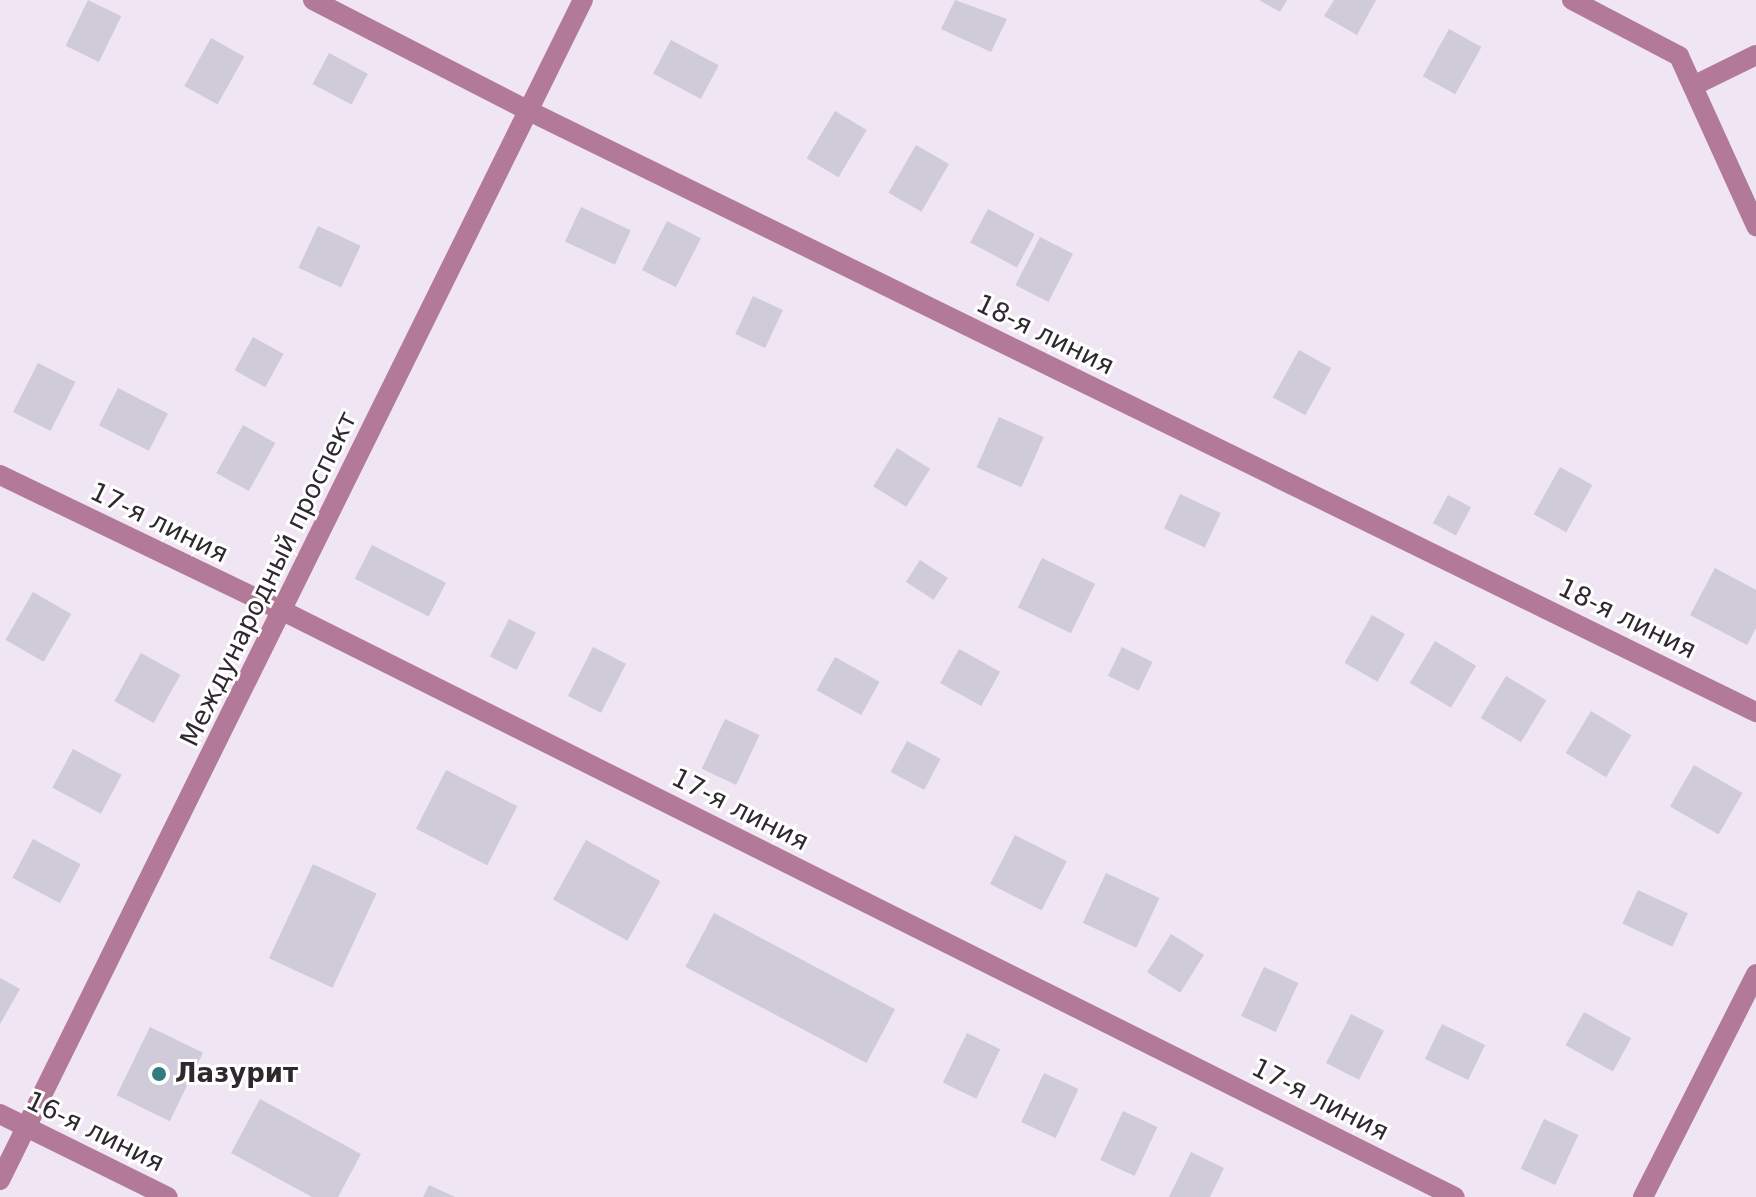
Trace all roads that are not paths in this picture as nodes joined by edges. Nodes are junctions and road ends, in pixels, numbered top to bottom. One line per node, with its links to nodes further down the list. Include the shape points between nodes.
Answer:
1 (313, 0): 6 (street, 18-я линия)
2 (583, 0): 6 (street, Международный проспект)
3 (1572, 0): 5 (street, via 1679,56)
4 (1756, 55): 5 (street)
5 (1693, 86): 7 (street)
6 (527, 110): 9 (street, Международный проспект); 10 (street, 18-я линия)
7 (1756, 226)
8 (0, 475): 9 (street, 17-я линия)
9 (283, 611): 13 (street, Международный проспект); 16 (street, 17-я линия)
10 (1756, 712)
11 (1756, 974): 17 (street)
12 (0, 1114): 13 (street, 16-я линия)
13 (26, 1127): 14 (street, Международный проспект); 15 (street, 16-я линия)
14 (0, 1180)
15 (168, 1197)
16 (1455, 1197)
17 (1643, 1197)

